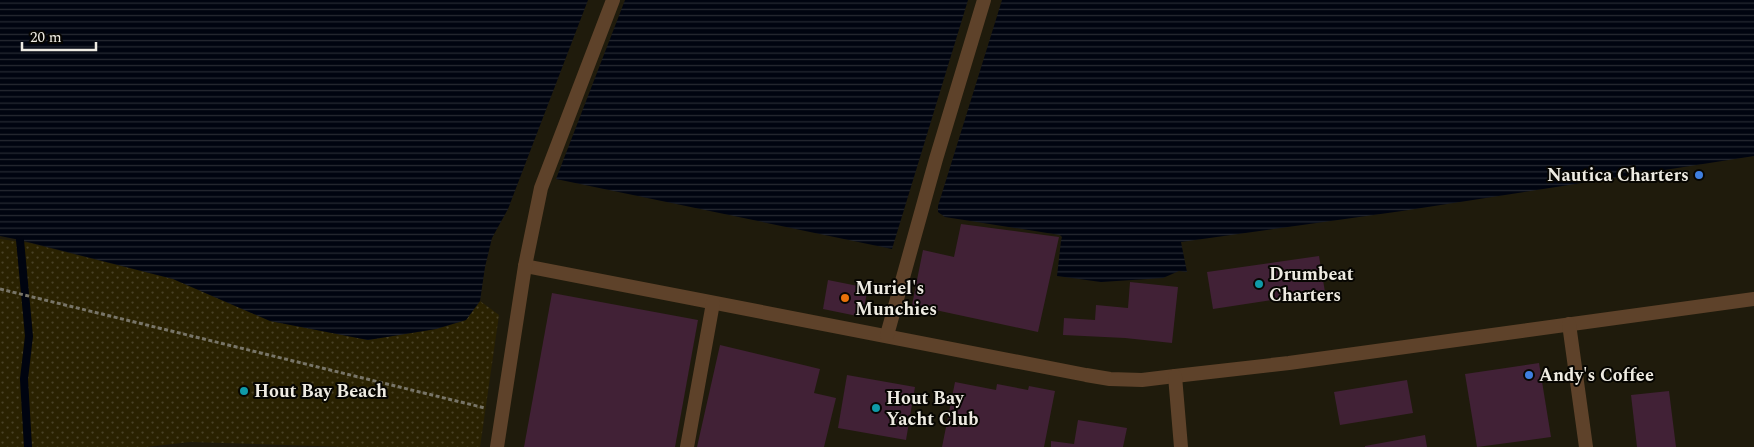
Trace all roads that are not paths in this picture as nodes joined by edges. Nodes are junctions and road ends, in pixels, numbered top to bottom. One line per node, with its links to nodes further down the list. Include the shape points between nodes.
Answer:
1 (613, 0): 3 (lane, via 541,188)
2 (984, 0): 7 (lane)
3 (525, 266): 5 (lane); 9 (lane)
4 (1754, 299): 6 (lane)
5 (713, 303): 7 (lane); 10 (lane)
6 (1569, 324): 8 (lane); 12 (lane)
7 (886, 335): 8 (lane, via 1110,379)
8 (1175, 376): 11 (lane)
9 (497, 447)
10 (687, 447)
11 (1181, 447)
12 (1586, 447)

